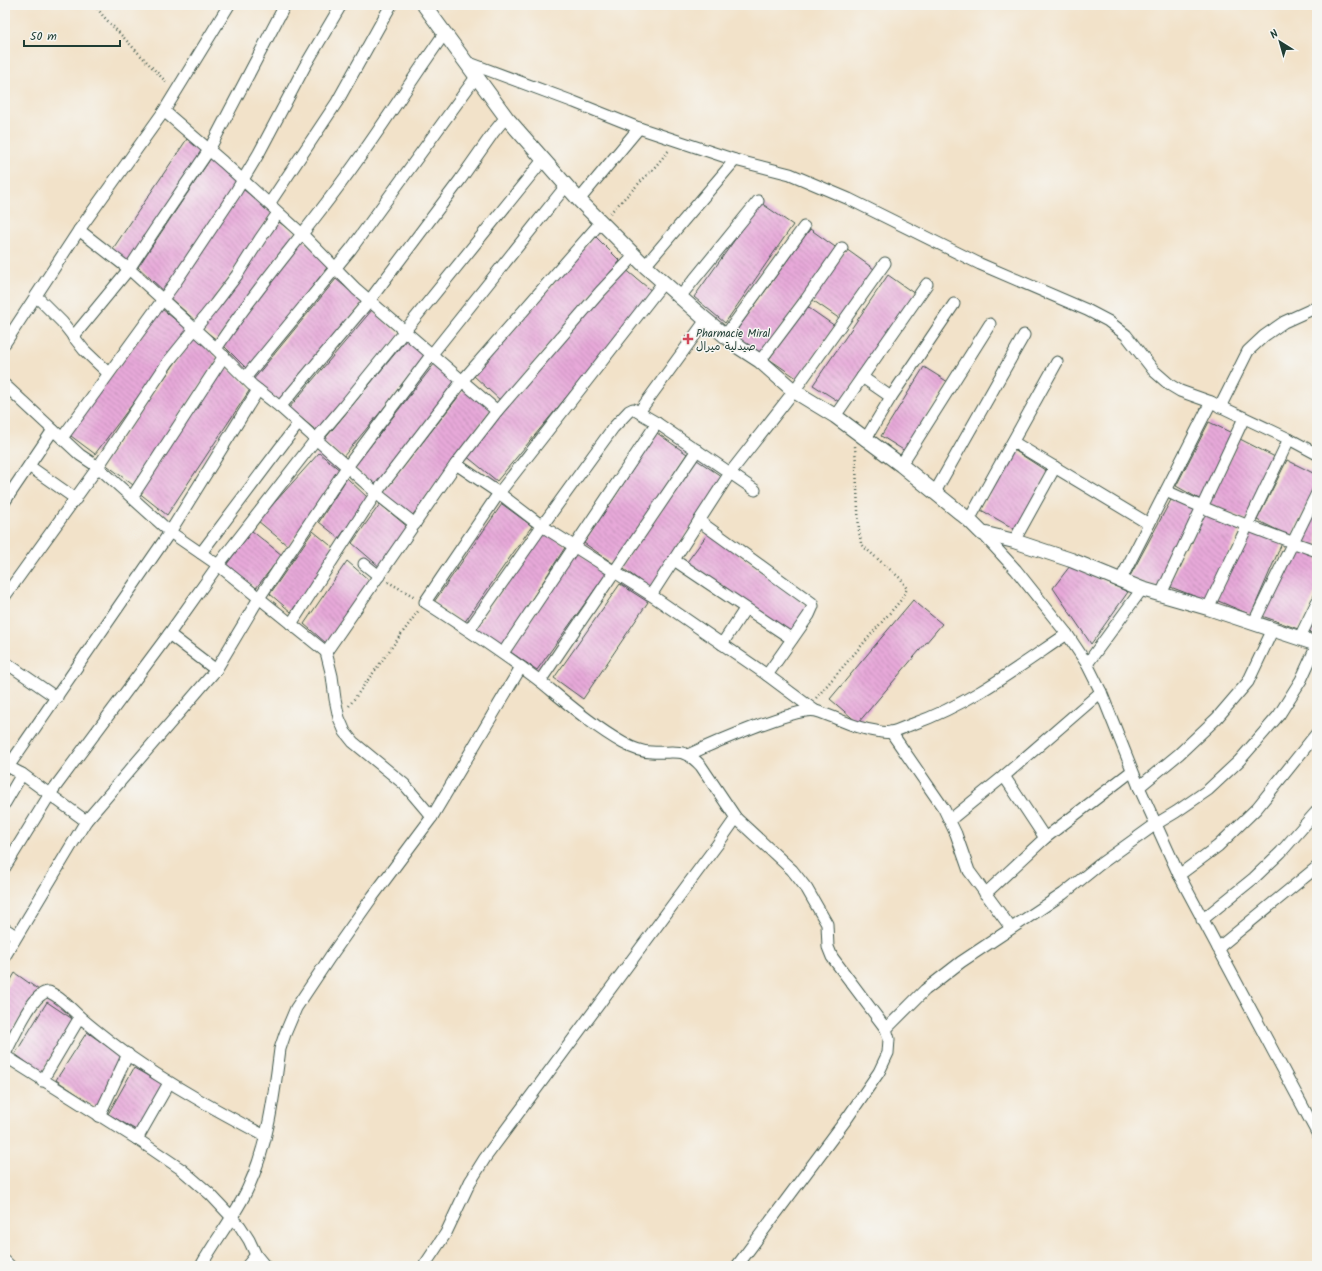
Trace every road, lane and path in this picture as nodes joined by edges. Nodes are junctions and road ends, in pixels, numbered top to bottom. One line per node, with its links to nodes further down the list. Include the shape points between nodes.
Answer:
1 (95, 5): 10 (path)
2 (229, 5): 10 (street)
3 (285, 5): 15 (street)
4 (342, 5): 18 (street, via 305,66)
5 (391, 5): 22 (street, via 337,102)
6 (424, 5): 7 (street)
7 (444, 34): 8 (street); 27 (street, via 344,180)
8 (464, 61): 9 (street); 13 (street)
9 (476, 77): 12 (street); 32 (street)
10 (176, 93): 11 (street)
11 (164, 111): 15 (street); 26 (street)
12 (506, 118): 16 (street); 39 (street)
13 (639, 128): 14 (street); 20 (street)
14 (677, 141): 17 (street); 24 (path)
15 (209, 150): 18 (street); 33 (street)
16 (544, 160): 19 (street); 45 (street)
17 (735, 160): 31 (street); 62 (street, via 785,172 823,187 980,264 1087,310 1108,321 1126,335 1154,370 1170,385)
18 (242, 181): 22 (street); 38 (street)
19 (566, 186): 20 (street); 51 (street)
20 (579, 200): 24 (street)
21 (758, 201): 37 (street)
22 (269, 204): 23 (street)
23 (278, 213): 27 (street); 44 (street, via 237,275)
24 (601, 222): 29 (street); 57 (street)
25 (804, 227): 47 (street)
26 (79, 230): 33 (street); 36 (street)
27 (302, 234): 32 (street); 50 (street, via 230,328)
28 (842, 248): 52 (street)
29 (634, 256): 31 (street); 64 (street)
30 (885, 263): 60 (street)
31 (645, 266): 34 (street)
32 (335, 268): 39 (street); 56 (street)
33 (129, 269): 38 (street); 48 (street)
34 (663, 283): 37 (street); 89 (street)
35 (927, 284): 55 (street)
36 (36, 296): 48 (street); 49 (street)
37 (679, 298): 42 (street)
38 (162, 300): 44 (street); 54 (street)
39 (369, 301): 45 (street); 63 (street)
40 (954, 304): 61 (street)
41 (1317, 307): 62 (street, via 1284,322 1248,351)
42 (706, 320): 47 (street); 65 (street)
43 (990, 324): 79 (street)
44 (194, 329): 50 (street); 81 (street, via 168,362)
45 (405, 332): 51 (street); 73 (street)
46 (1024, 335): 87 (street)
47 (725, 336): 52 (street)
48 (74, 337): 54 (street)
49 (5, 343)
50 (220, 352): 56 (street); 91 (street)
51 (432, 354): 57 (street); 82 (street)
52 (760, 361): 60 (street)
53 (1057, 362): 75 (street)
54 (108, 373): 72 (street)
55 (862, 377): 61 (street); 66 (street)
56 (245, 378): 59 (street)
57 (462, 381): 64 (street); 88 (street)
58 (5, 385): 70 (street)
59 (258, 390): 63 (street); 101 (street)
60 (794, 391): 66 (street); 84 (street)
61 (892, 397): 71 (street)
62 (1216, 404): 67 (street); 86 (street)
63 (280, 407): 69 (street)
64 (497, 410): 78 (street)
65 (639, 412): 68 (street); 99 (street, via 633,409 613,428)
66 (835, 416): 71 (street)
67 (1244, 418): 74 (street); 94 (street)
68 (657, 423): 76 (street); 105 (street)
69 (298, 424): 73 (street); 107 (street)
70 (53, 430): 72 (street); 80 (street)
71 (860, 436): 79 (street); 143 (path, via 861,543 901,579 907,589 901,600)
72 (62, 438): 81 (street)
73 (316, 439): 82 (street); 110 (street)
74 (1289, 439): 77 (street); 100 (street)
75 (1013, 442): 83 (street); 95 (street)
76 (697, 450): 84 (street); 111 (street)
77 (1317, 454)
78 (456, 464): 89 (street); 97 (street)
79 (901, 465): 87 (street)
80 (29, 466): 92 (street); 93 (street)
81 (98, 467): 91 (street); 92 (street)
82 (347, 467): 88 (street); 118 (street)
83 (1055, 467): 98 (street); 103 (street)
84 (730, 473): 85 (street); 96 (street)
85 (755, 490)
86 (1166, 491): 94 (street); 98 (street)
87 (934, 492): 95 (street)
88 (376, 493): 97 (street); 124 (street)
89 (499, 493): 99 (street); 119 (street)
90 (1317, 493): 104 (street)
91 (132, 496): 101 (street)
92 (76, 498): 115 (street)
93 (5, 501)
94 (1202, 508): 100 (street); 116 (street)
95 (969, 520): 102 (street)
96 (699, 521): 108 (street); 130 (street, via 812,603 809,615)
97 (415, 524): 112 (street)
98 (1149, 524): 113 (street)
99 (542, 526): 105 (street); 126 (street)
100 (1247, 526): 104 (street); 121 (street)
101 (170, 532): 107 (street); 142 (street)
102 (982, 533): 103 (street); 128 (street, via 1016,570)
103 (1014, 541): 113 (street, via 1071,560)
104 (1293, 542): 106 (street); 123 (street)
105 (574, 546): 111 (street); 134 (street)
106 (1317, 551)
107 (201, 553): 110 (street)
108 (674, 560): 117 (street); 122 (street)
109 (364, 564): 112 (street)
110 (218, 565): 118 (street); 127 (street)
111 (614, 572): 117 (street); 140 (street)
112 (379, 576): 119 (path); 133 (street)
113 (1120, 581): 114 (street)
114 (1142, 589): 116 (street); 136 (street)
115 (6, 592)
116 (1161, 594): 121 (street)
117 (651, 595): 131 (street)
118 (259, 598): 124 (street); 138 (street)
119 (425, 602): 126 (street); 144 (path)
120 (1317, 602): 129 (street)
121 (1208, 608): 123 (street)
122 (745, 609): 130 (street); 131 (street)
123 (1254, 622): 125 (street)
124 (291, 624): 133 (street)
125 (1273, 629): 129 (street); 152 (street, via 1248,682 1236,697 1179,754)
126 (469, 630): 134 (street)
127 (169, 634): 138 (street); 153 (street)
128 (1067, 634): 136 (street); 145 (street, via 968,699 928,719)
129 (1299, 638): 132 (street)
130 (792, 639): 139 (street)
131 (722, 644): 139 (street)
132 (1317, 645): 160 (street, via 1290,699 1260,738 1208,790)
133 (326, 652): 144 (street)
134 (502, 654): 137 (street)
135 (5, 662): 142 (street)
136 (1087, 664): 141 (street)
137 (521, 667): 140 (street); 156 (street)
138 (216, 670): 159 (street)
139 (767, 675): 143 (street)
140 (540, 681): 147 (street, via 581,715 632,748 652,752 682,752)
141 (1102, 692): 149 (street); 151 (street)
142 (57, 698): 148 (street)
143 (812, 708): 145 (street, via 849,725 866,730); 147 (street, via 732,735)
144 (339, 718): 156 (street, via 353,742 404,784)
145 (891, 732): 158 (street)
146 (1317, 733): 164 (street, via 1253,813 1218,846)
147 (688, 755): 157 (street, via 701,766)
148 (7, 766): 150 (street)
149 (1132, 771): 152 (street); 161 (street)
150 (22, 774): 153 (street); 154 (street)
151 (1004, 776): 158 (street); 161 (street)
152 (1139, 787): 160 (street)
153 (50, 794): 159 (street); 163 (street)
154 (5, 803)
155 (1317, 811): 166 (street, via 1254,878)
156 (432, 817): 180 (street, via 373,896 296,1008 280,1049)
157 (736, 818): 173 (street, via 792,870 807,889 826,924 828,947 832,957); 189 (street, via 485,1158 470,1182 446,1233)
158 (950, 820): 165 (street, via 969,871)
159 (86, 821): 169 (street)
160 (1156, 824): 164 (street); 167 (street, via 1063,894)
161 (1045, 838): 165 (street)
162 (1317, 866): 170 (street)
163 (5, 867)
164 (1179, 875): 166 (street)
165 (985, 894): 167 (street)
166 (1202, 920): 170 (street)
167 (1011, 928): 173 (street, via 960,962 925,990)
168 (5, 929): 169 (street)
169 (16, 936): 171 (street)
170 (1218, 948): 179 (street)
171 (5, 956)
172 (80, 1017): 174 (street); 175 (street, via 54,994 42,994 23,1020); 176 (street)
173 (886, 1030): 190 (street, via 889,1040 888,1053 879,1072)
174 (128, 1054): 177 (street); 178 (street)
175 (5, 1055): 176 (street)
176 (42, 1081): 178 (street)
177 (169, 1083): 180 (street); 181 (street)
178 (99, 1116): 181 (street)
179 (1317, 1134)
180 (265, 1136): 182 (street, via 262,1152 248,1189)
181 (137, 1139): 182 (street, via 181,1169 210,1194)
182 (231, 1217): 183 (street, via 246,1234); 186 (street)
183 (256, 1255): 187 (street); 188 (street)
184 (5, 1261): 185 (street)
185 (10, 1266)
186 (201, 1266)
187 (247, 1266)
188 (265, 1266)
189 (424, 1266)
190 (737, 1266)

